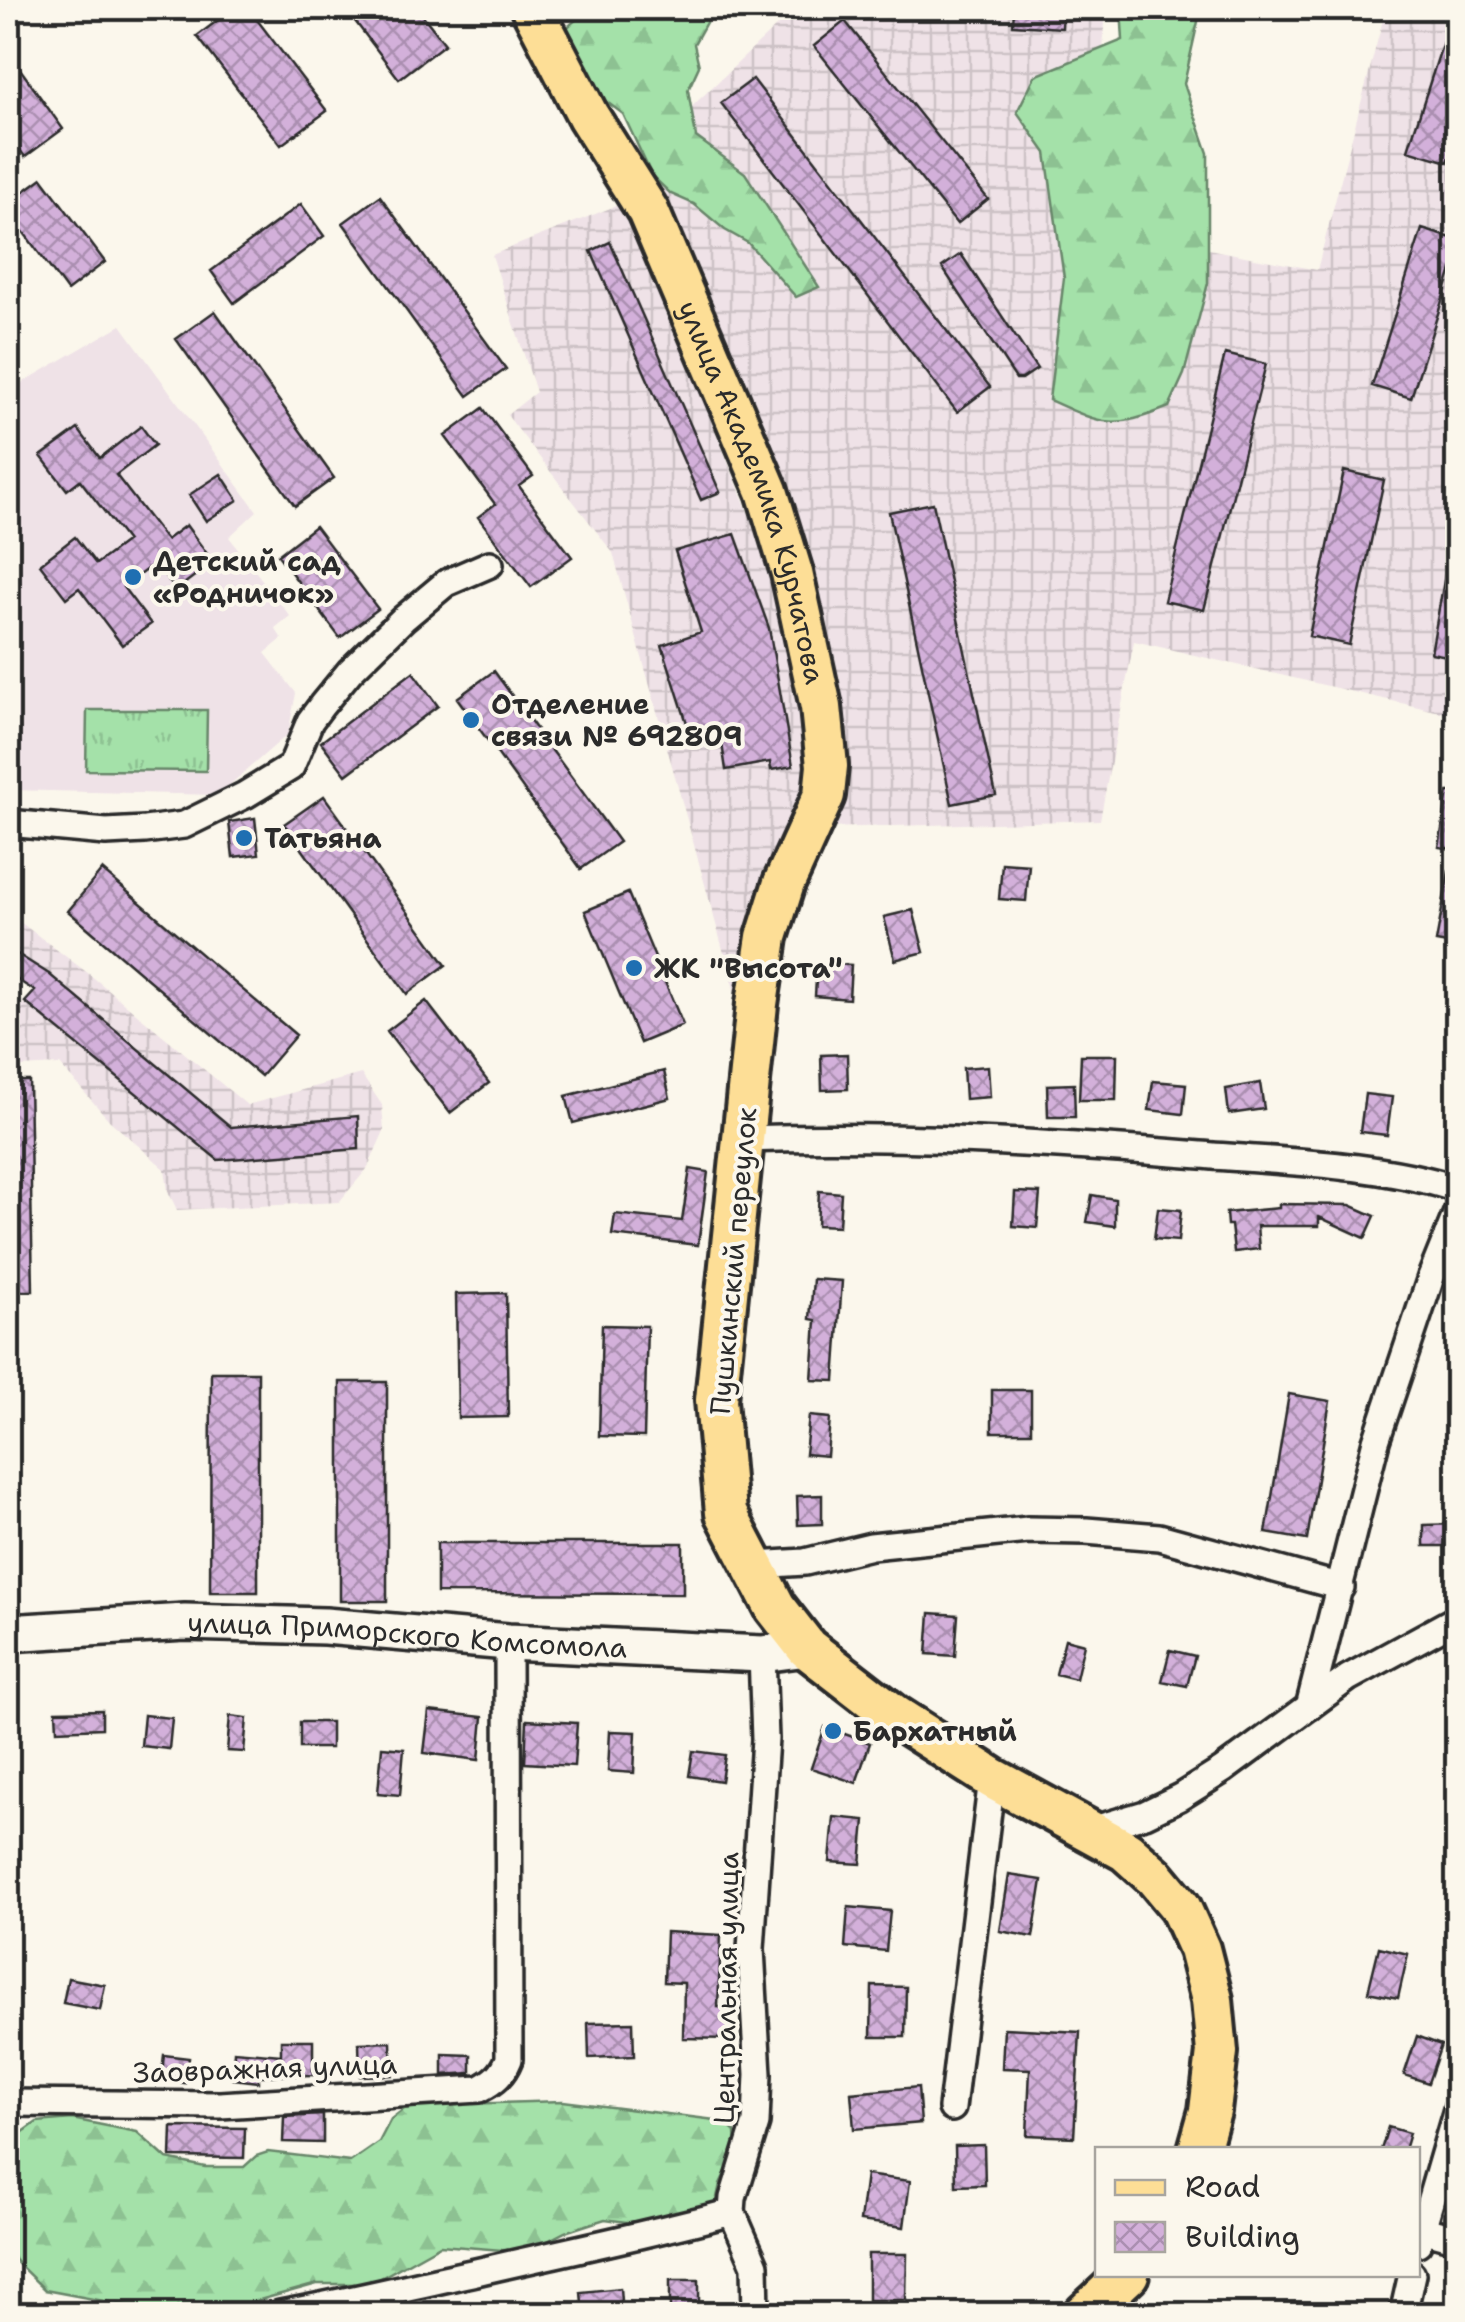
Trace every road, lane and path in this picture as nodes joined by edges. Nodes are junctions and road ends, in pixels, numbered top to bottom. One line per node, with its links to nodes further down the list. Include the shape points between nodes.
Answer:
1 (532, 8): 4 (main road, улица Академика Курчатова, via 648,211 767,491 808,641 827,766 824,794 767,937)
2 (490, 564): 3 (street, via 446,583 350,671 310,721 291,767 184,825 106,832)
3 (8, 823)
4 (757, 1004): 5 (main road, Пушкинский переулок)
5 (742, 1139): 6 (street, via 901,1136 1180,1153 1380,1169); 8 (main road, Пушкинский переулок, via 716,1400 726,1513)
6 (1458, 1189)
7 (1458, 1210): 9 (street, via 1376,1441)
8 (754, 1565): 9 (street, via 805,1562 871,1546 1086,1530 1158,1537); 12 (main road, Пушкинский переулок)
9 (1341, 1588): 14 (street)
10 (1458, 1618): 14 (street, via 1389,1653)
11 (8, 1633): 13 (street, улица Приморского Комсомола, via 185,1622)
12 (785, 1641): 13 (street, улица Приморского Комсомола); 15 (main road); 21 (street, Центральная улица, via 765,1739 751,1949 756,2123)
13 (508, 1642): 17 (street, Заовражная улица, via 504,2071 480,2089 220,2105)
14 (1309, 1707): 16 (street, via 1180,1797)
15 (992, 1778): 16 (main road); 19 (street)
16 (1091, 1830): 20 (main road, via 1155,1877 1180,1907 1199,1949 1217,2052)
17 (8, 2103)
18 (1458, 2106): 22 (street)
19 (952, 2108)
20 (1200, 2147)
21 (732, 2212): 27 (street); 28 (street, via 755,2265)
22 (1420, 2228)
23 (1420, 2234): 24 (street)
24 (1458, 2239)
25 (1125, 2277): 29 (main road)
26 (1411, 2277): 30 (street)
27 (280, 2314)
28 (756, 2314)
29 (1086, 2314)
30 (1403, 2314)

